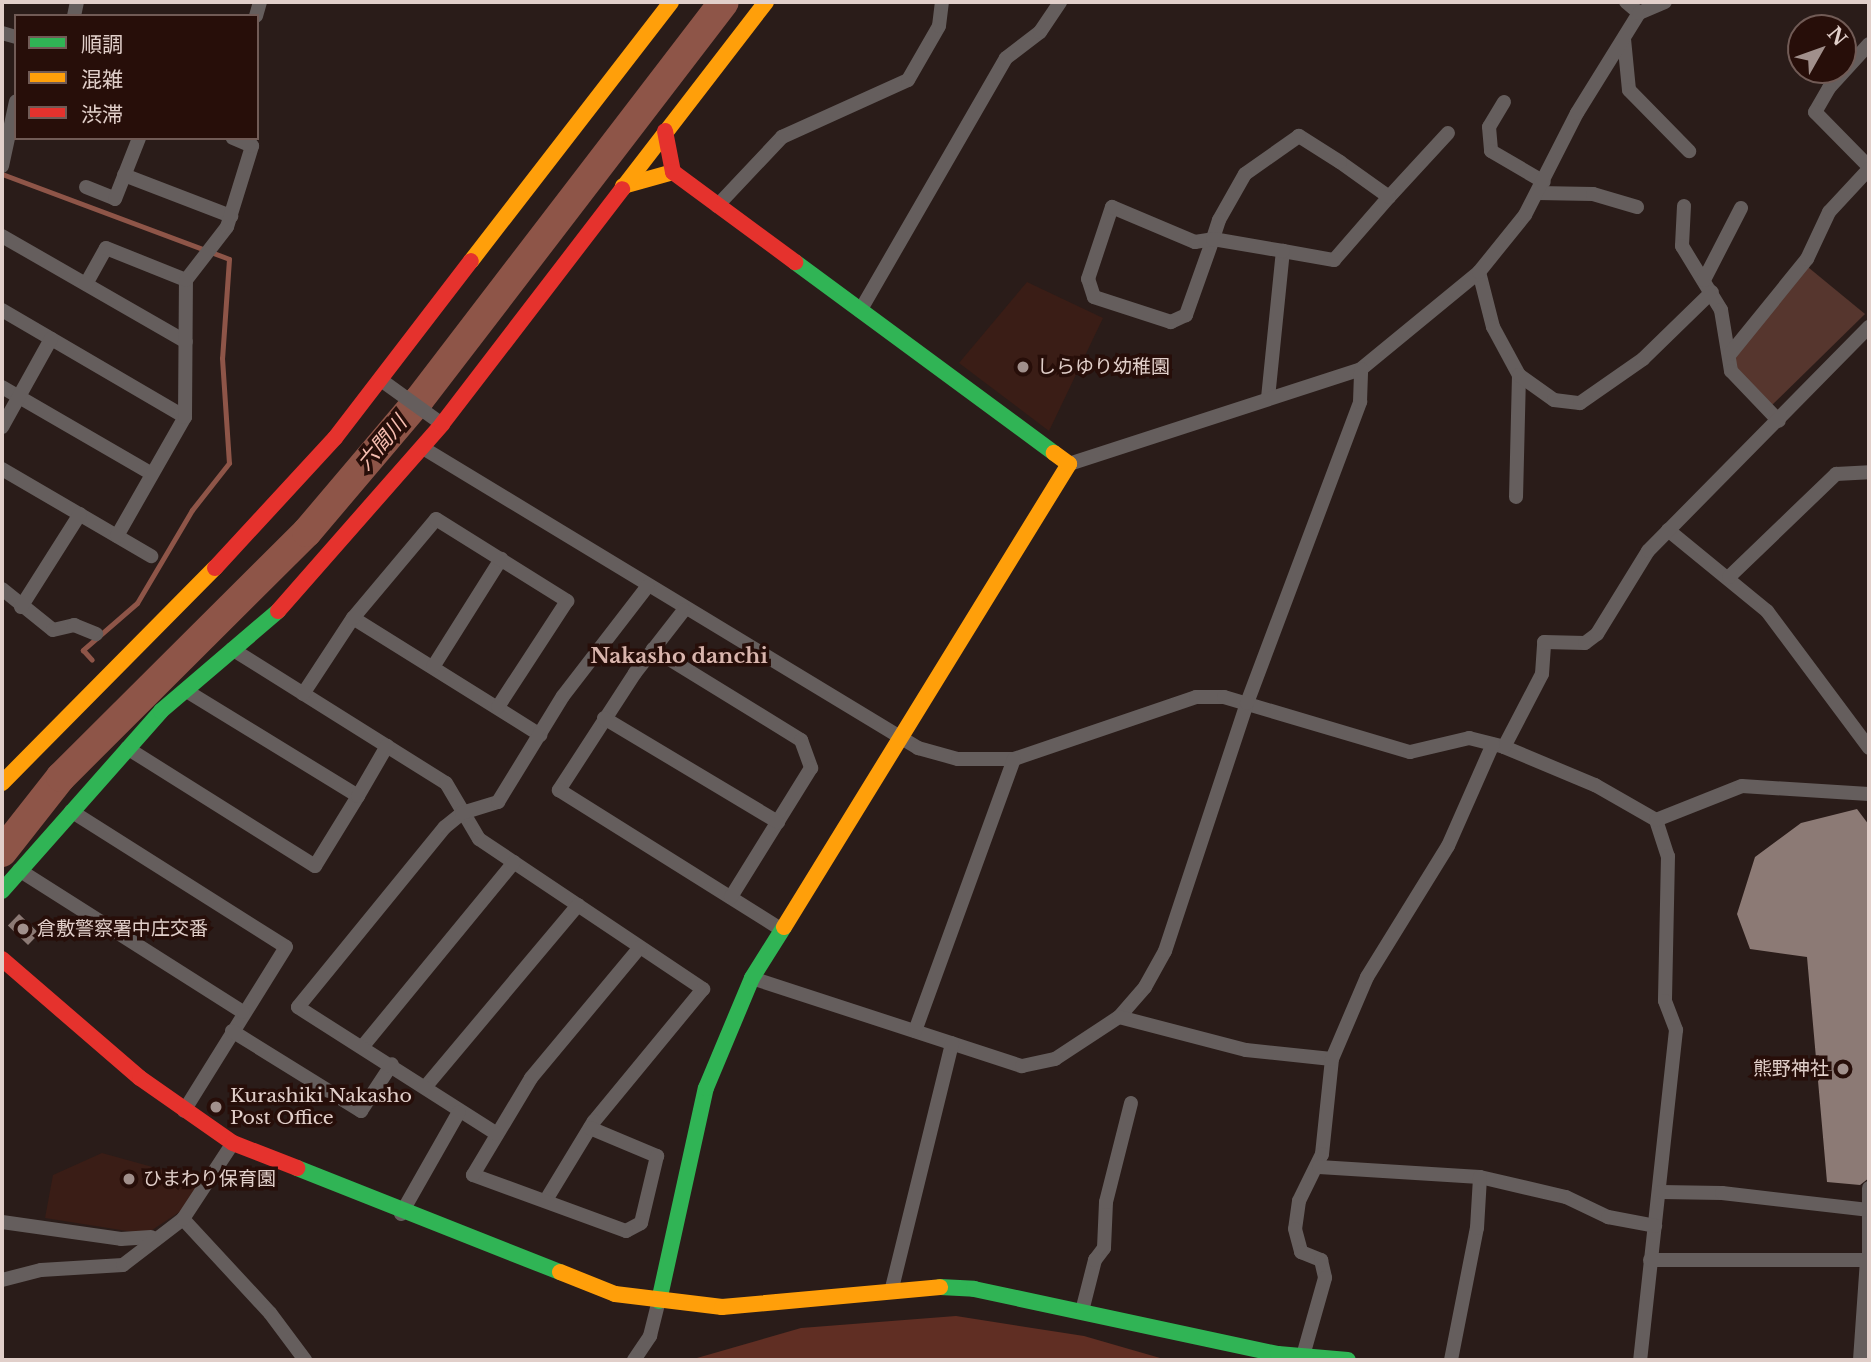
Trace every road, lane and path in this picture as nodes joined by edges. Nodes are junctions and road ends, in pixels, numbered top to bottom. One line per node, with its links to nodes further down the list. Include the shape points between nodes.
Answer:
1 (671, 2): 45 (street)
2 (766, 2): 12 (street)
3 (942, 2): 25 (street, via 939,26 908,80 782,137)
4 (1060, 2): 38 (street, via 1040,32 1006,58)
5 (1626, 2): 7 (street)
6 (1665, 2): 7 (street)
7 (1639, 13): 8 (street)
8 (1624, 39): 16 (street, via 1629,90); 23 (street, via 1577,113)
9 (1869, 44): 18 (street, via 1829,88 1815,112)
10 (1504, 102): 23 (street, via 1489,127 1491,151)
11 (13, 130): 17 (street)
12 (665, 131): 19 (street); 21 (street)
13 (1448, 133): 24 (street)
14 (138, 140): 20 (street)
15 (238, 140): 29 (street, via 252,146)
16 (1689, 151)
17 (2, 166)
18 (1869, 168): 42 (street, via 1829,212 1807,259)
19 (673, 172): 21 (street); 25 (street)
20 (124, 175): 22 (street, via 115,200); 29 (street)
21 (623, 186): 51 (street)
22 (86, 187)
23 (1541, 188): 27 (street, via 1593,194); 33 (street)
24 (1389, 197): 31 (street, via 1299,136 1245,174 1231,194); 32 (street, via 1334,260)
25 (717, 206): 38 (street)
26 (1684, 206): 36 (street, via 1682,246)
27 (1637, 207)
28 (1741, 208): 36 (street)
29 (231, 216): 34 (street)
30 (2, 236): 35 (street)
31 (1213, 240): 31 (street, via 1186,315 1171,323 1094,297 1088,279 1112,207 1195,242); 32 (street)
32 (1283, 251): 48 (street)
33 (1479, 272): 43 (street); 44 (street, via 1493,327)
34 (186, 280): 35 (street, via 106,248); 41 (street)
35 (86, 284): 41 (street)
36 (1708, 286): 42 (street, via 1721,310); 44 (street, via 1643,359 1580,403 1554,400)
37 (2, 310): 40 (street)
38 (860, 311): 54 (street)
39 (1869, 327): 50 (street)
40 (51, 339): 47 (street); 49 (street)
41 (186, 342): 49 (street)
42 (1730, 354): 50 (street, via 1741,386)
43 (1361, 369): 48 (street); 76 (street, via 1360,402)
44 (1519, 374): 58 (street)
45 (381, 380): 51 (street); 86 (street, via 256,526)
46 (2, 387): 47 (street)
47 (19, 397): 52 (street); 57 (street)
48 (1268, 398): 54 (street)
49 (185, 417): 57 (street)
50 (1779, 421): 60 (street)
51 (442, 424): 53 (street)
52 (2, 427)
53 (423, 448): 65 (street); 71 (street, via 330,557)
54 (1069, 464): 80 (street)
55 (2, 469): 59 (street)
56 (1869, 472): 64 (street, via 1836,474)
57 (152, 474): 61 (street)
58 (1516, 497)
59 (80, 514): 61 (street); 67 (street)
60 (1668, 530): 64 (street); 82 (street, via 1597,634 1584,643 1544,642 1542,674)
61 (117, 536): 62 (street)
62 (152, 556)
63 (501, 559): 69 (street, via 436,519); 73 (street); 77 (street, via 567,601)
64 (1729, 577): 84 (street, via 1767,611)
65 (647, 587): 68 (street); 79 (street)
66 (2, 589): 67 (street)
67 (21, 607): 70 (street, via 52,630 74,625)
68 (684, 610): 72 (street); 80 (street)
69 (353, 618): 73 (street); 75 (street)
70 (96, 634)
71 (232, 649): 74 (street); 75 (street)
72 (653, 649): 78 (street); 92 (street, via 801,740 811,768)
73 (433, 667): 77 (street)
74 (185, 690): 83 (street); 88 (street)
75 (303, 694): 81 (street)
76 (1247, 704): 82 (street, via 1410,752 1469,738); 85 (street, via 1196,697); 103 (street, via 1165,951 1145,987)
77 (498, 706): 79 (street)
78 (604, 718): 92 (street); 96 (street, via 559,790)
79 (540, 735): 90 (street, via 498,802)
80 (900, 738): 85 (street, via 958,759); 98 (street)
81 (387, 746): 88 (street); 90 (street, via 446,783)
82 (1499, 746): 91 (street, via 1595,785); 108 (street, via 1448,846 1367,977)
83 (127, 748): 88 (street, via 315,866); 89 (street)
84 (1869, 748)
85 (1014, 759): 105 (street)
86 (2, 783)
87 (1869, 794): 91 (street, via 1742,786)
88 (359, 796)
89 (71, 811): 94 (street); 102 (street, via 286,947)
90 (462, 813): 93 (street, via 480,839); 107 (street, via 298,1007)
91 (1656, 820): 120 (street, via 1669,867 1664,897 1665,1001 1676,1030)
92 (778, 822): 96 (street)
93 (514, 862): 97 (street); 107 (street)
94 (19, 870): 95 (street); 102 (street)
95 (2, 891)
96 (731, 897): 98 (street)
97 (578, 905): 99 (street); 110 (street)
98 (781, 929): 101 (street)
99 (640, 947): 114 (street, via 703,989); 115 (street, via 531,1078)
100 (2, 959): 112 (street)
101 (752, 978): 105 (street); 132 (street, via 706,1088)
102 (243, 1012): 104 (street)
103 (1119, 1017): 106 (street, via 1055,1059 1022,1066); 108 (street, via 1246,1050)
104 (232, 1031): 109 (street, via 360,1111); 112 (street)
105 (915, 1031): 106 (street)
106 (952, 1044): 131 (street)
107 (363, 1046): 109 (street)
108 (1332, 1059): 117 (street)
109 (392, 1064): 110 (street)
110 (427, 1085): 113 (street)
111 (1131, 1103): 133 (street, via 1106,1202 1104,1248 1095,1260)
112 (184, 1111): 116 (street)
113 (459, 1112): 115 (street); 123 (street)
114 (590, 1128): 121 (street); 121 (street, via 657,1156 641,1223 626,1231)
115 (498, 1134): 121 (street, via 473,1175)
116 (233, 1143): 123 (street); 124 (street)
117 (1319, 1167): 118 (street); 135 (street, via 1299,1200 1295,1229 1301,1252 1321,1259 1325,1278)
118 (1480, 1177): 126 (street, via 1566,1197 1608,1217); 140 (street, via 1477,1228)
119 (1869, 1188): 122 (street)
120 (1661, 1192): 122 (street, via 1722,1193); 126 (street)
121 (546, 1200)
122 (1868, 1210): 129 (street)
123 (401, 1214): 132 (street, via 615,1294)
124 (183, 1219): 127 (street); 137 (street, via 270,1313)
125 (2, 1222): 127 (street, via 121,1239)
126 (1655, 1226): 128 (street)
127 (152, 1237): 130 (street, via 123,1265 41,1270)
128 (1650, 1259): 129 (street); 141 (street)
129 (1868, 1260): 134 (street)
130 (2, 1280)
131 (892, 1288): 132 (street, via 722,1307); 133 (street, via 974,1289)
132 (659, 1301): 138 (street, via 650,1336)
133 (1082, 1311): 136 (street)
134 (1866, 1324): 142 (street)
135 (1303, 1356): 136 (street); 139 (street)
136 (1281, 1357)
137 (305, 1360)
138 (634, 1360)
139 (1348, 1360)
140 (1451, 1360)
141 (1640, 1360)
142 (1860, 1360)

